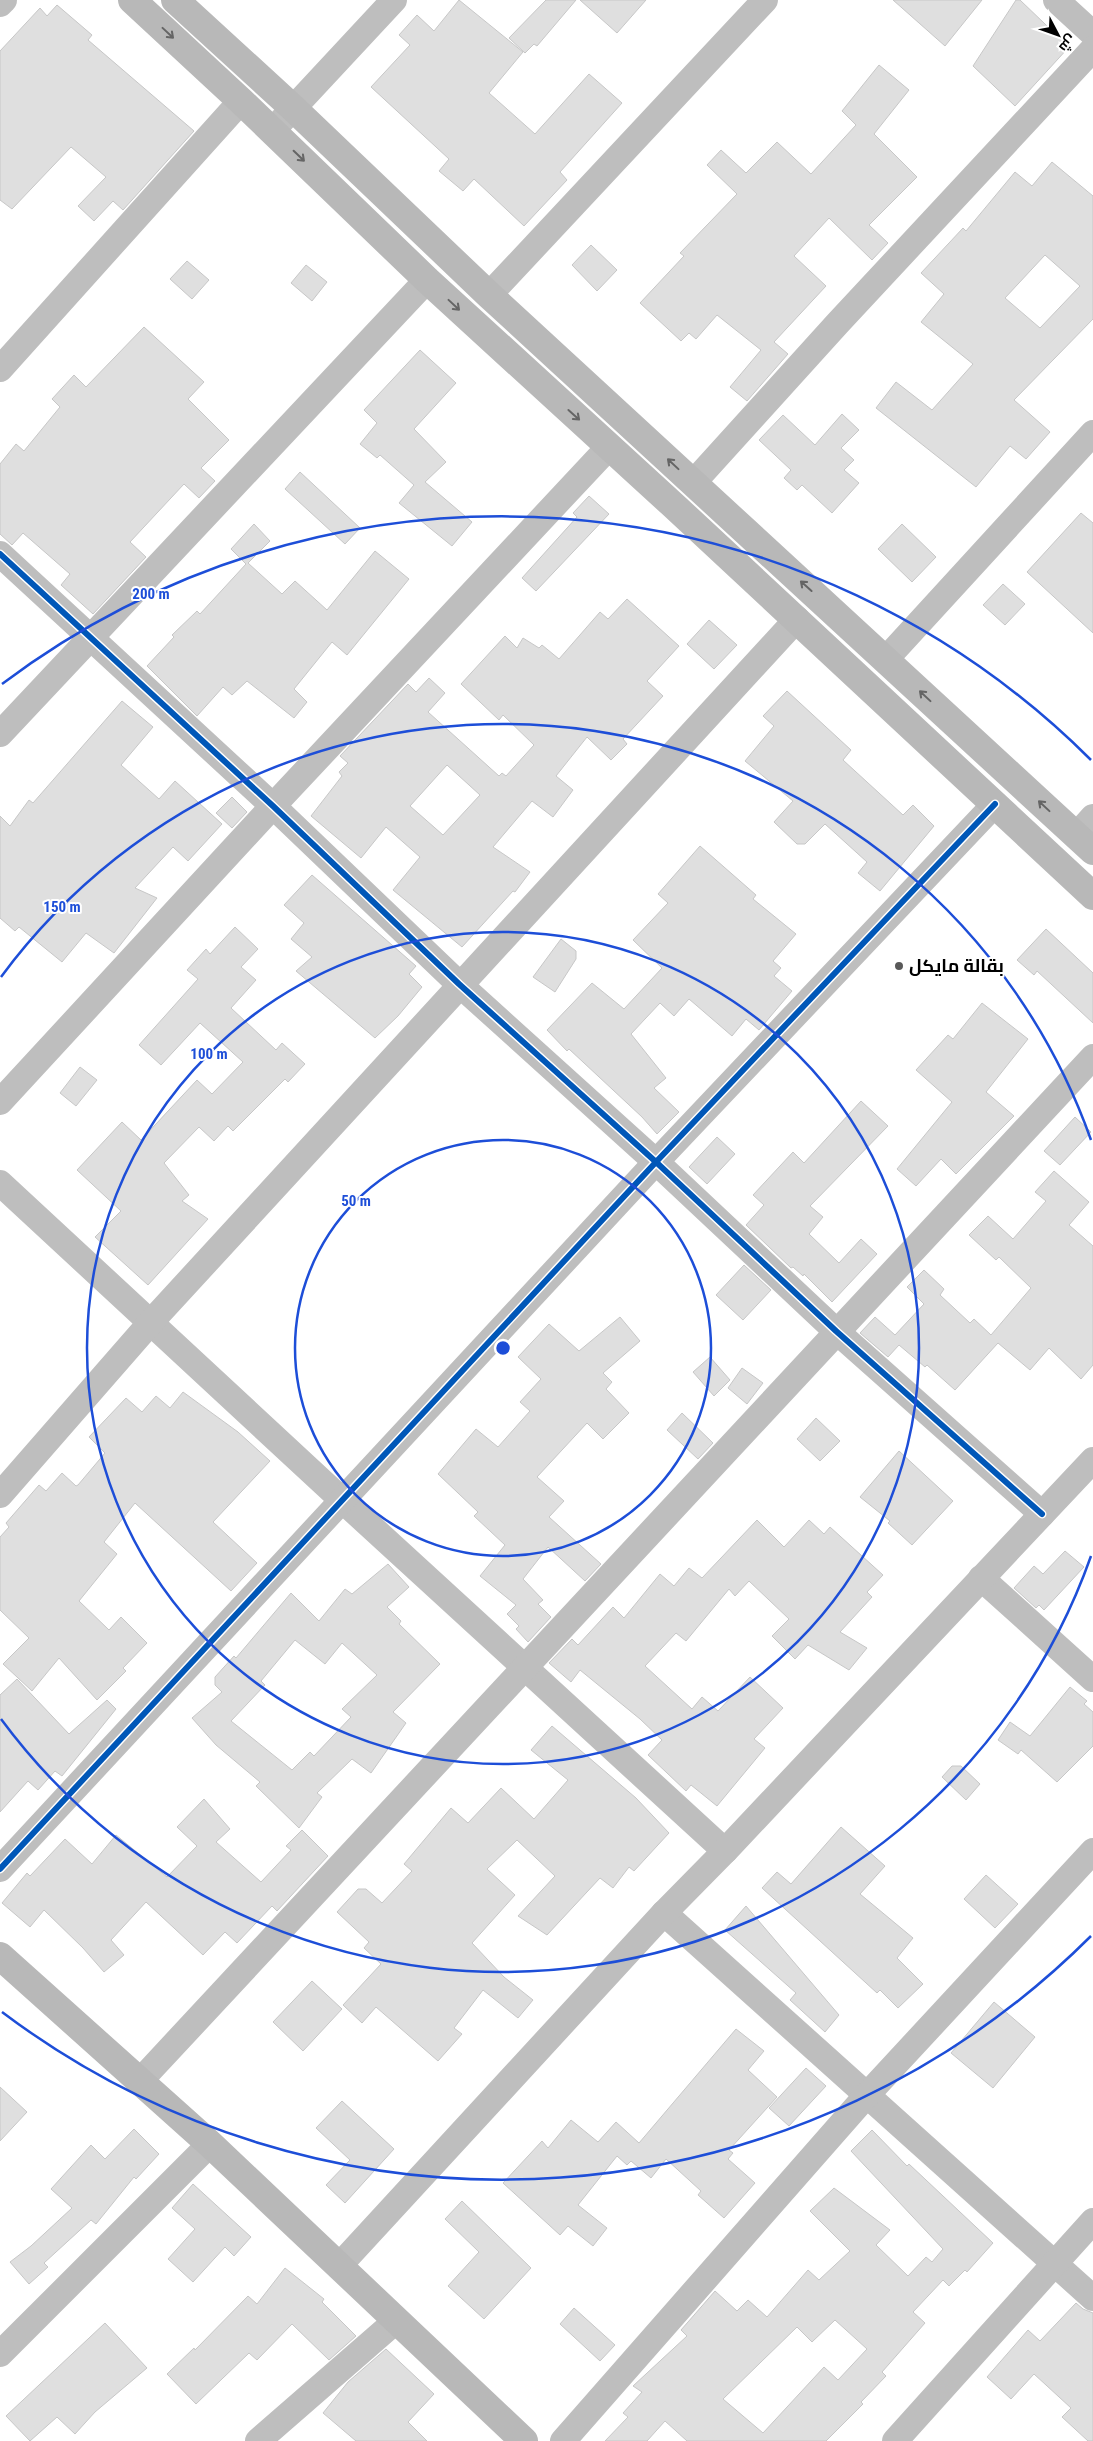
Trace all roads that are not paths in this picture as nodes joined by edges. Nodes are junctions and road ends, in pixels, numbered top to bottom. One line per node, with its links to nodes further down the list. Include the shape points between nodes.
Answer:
1 (4, 0): 7 (street)
2 (132, 0): 10 (main road, one-way to 10)
3 (175, 0): 11 (main road)
4 (394, 0): 11 (street)
5 (766, 0): 14 (street)
6 (1056, 0): 8 (street)
7 (0, 4)
8 (1093, 34)
9 (1093, 49): 18 (street)
10 (242, 101): 12 (main road); 15 (street)
11 (293, 108): 12 (street); 14 (main road)
12 (272, 131): 13 (main road, one-way to 13)
13 (427, 280): 17 (main road, one-way to 17); 21 (street)
14 (489, 295): 18 (main road, one-way to 14)
15 (0, 369)
16 (1093, 433): 22 (street)
17 (609, 447): 20 (main road); 25 (street)
18 (693, 483): 22 (main road, one-way to 18)
19 (0, 554): 21 (street)
20 (797, 619): 24 (main road); 28 (street)
21 (91, 638): 23 (street); 25 (street)
22 (886, 659): 26 (main road, one-way to 22)
23 (0, 734)
24 (995, 804): 27 (main road); 31 (street)
25 (273, 806): 28 (street); 30 (street)
26 (1087, 834)
27 (1093, 896)
28 (459, 984): 31 (street); 33 (street)
29 (1093, 1057): 34 (street)
30 (0, 1102)
31 (656, 1162): 34 (street); 37 (street)
32 (0, 1182): 33 (street)
33 (152, 1322): 36 (street); 37 (street)
34 (836, 1331): 38 (street); 40 (street)
35 (1093, 1460): 38 (street)
36 (0, 1494)
37 (342, 1500): 40 (street); 44 (street)
38 (1042, 1514): 39 (street)
39 (981, 1578): 41 (street); 42 (street)
40 (525, 1666): 42 (street); 47 (street)
41 (1093, 1680)
42 (725, 1851): 45 (street)
43 (1093, 1851): 48 (street)
44 (0, 1869)
45 (664, 1913): 48 (street); 52 (street)
46 (2, 1962): 47 (main road)
47 (140, 2081): 49 (main road)
48 (866, 2096): 51 (street); 58 (street)
49 (210, 2144): 52 (main road); 55 (street)
50 (1093, 2221): 51 (street)
51 (1054, 2264): 53 (street); 59 (street)
52 (339, 2266): 54 (main road)
53 (1093, 2298)
54 (396, 2320): 56 (street); 57 (main road)
55 (0, 2354)
56 (258, 2441)
57 (524, 2441)
58 (563, 2441)
59 (895, 2441)

